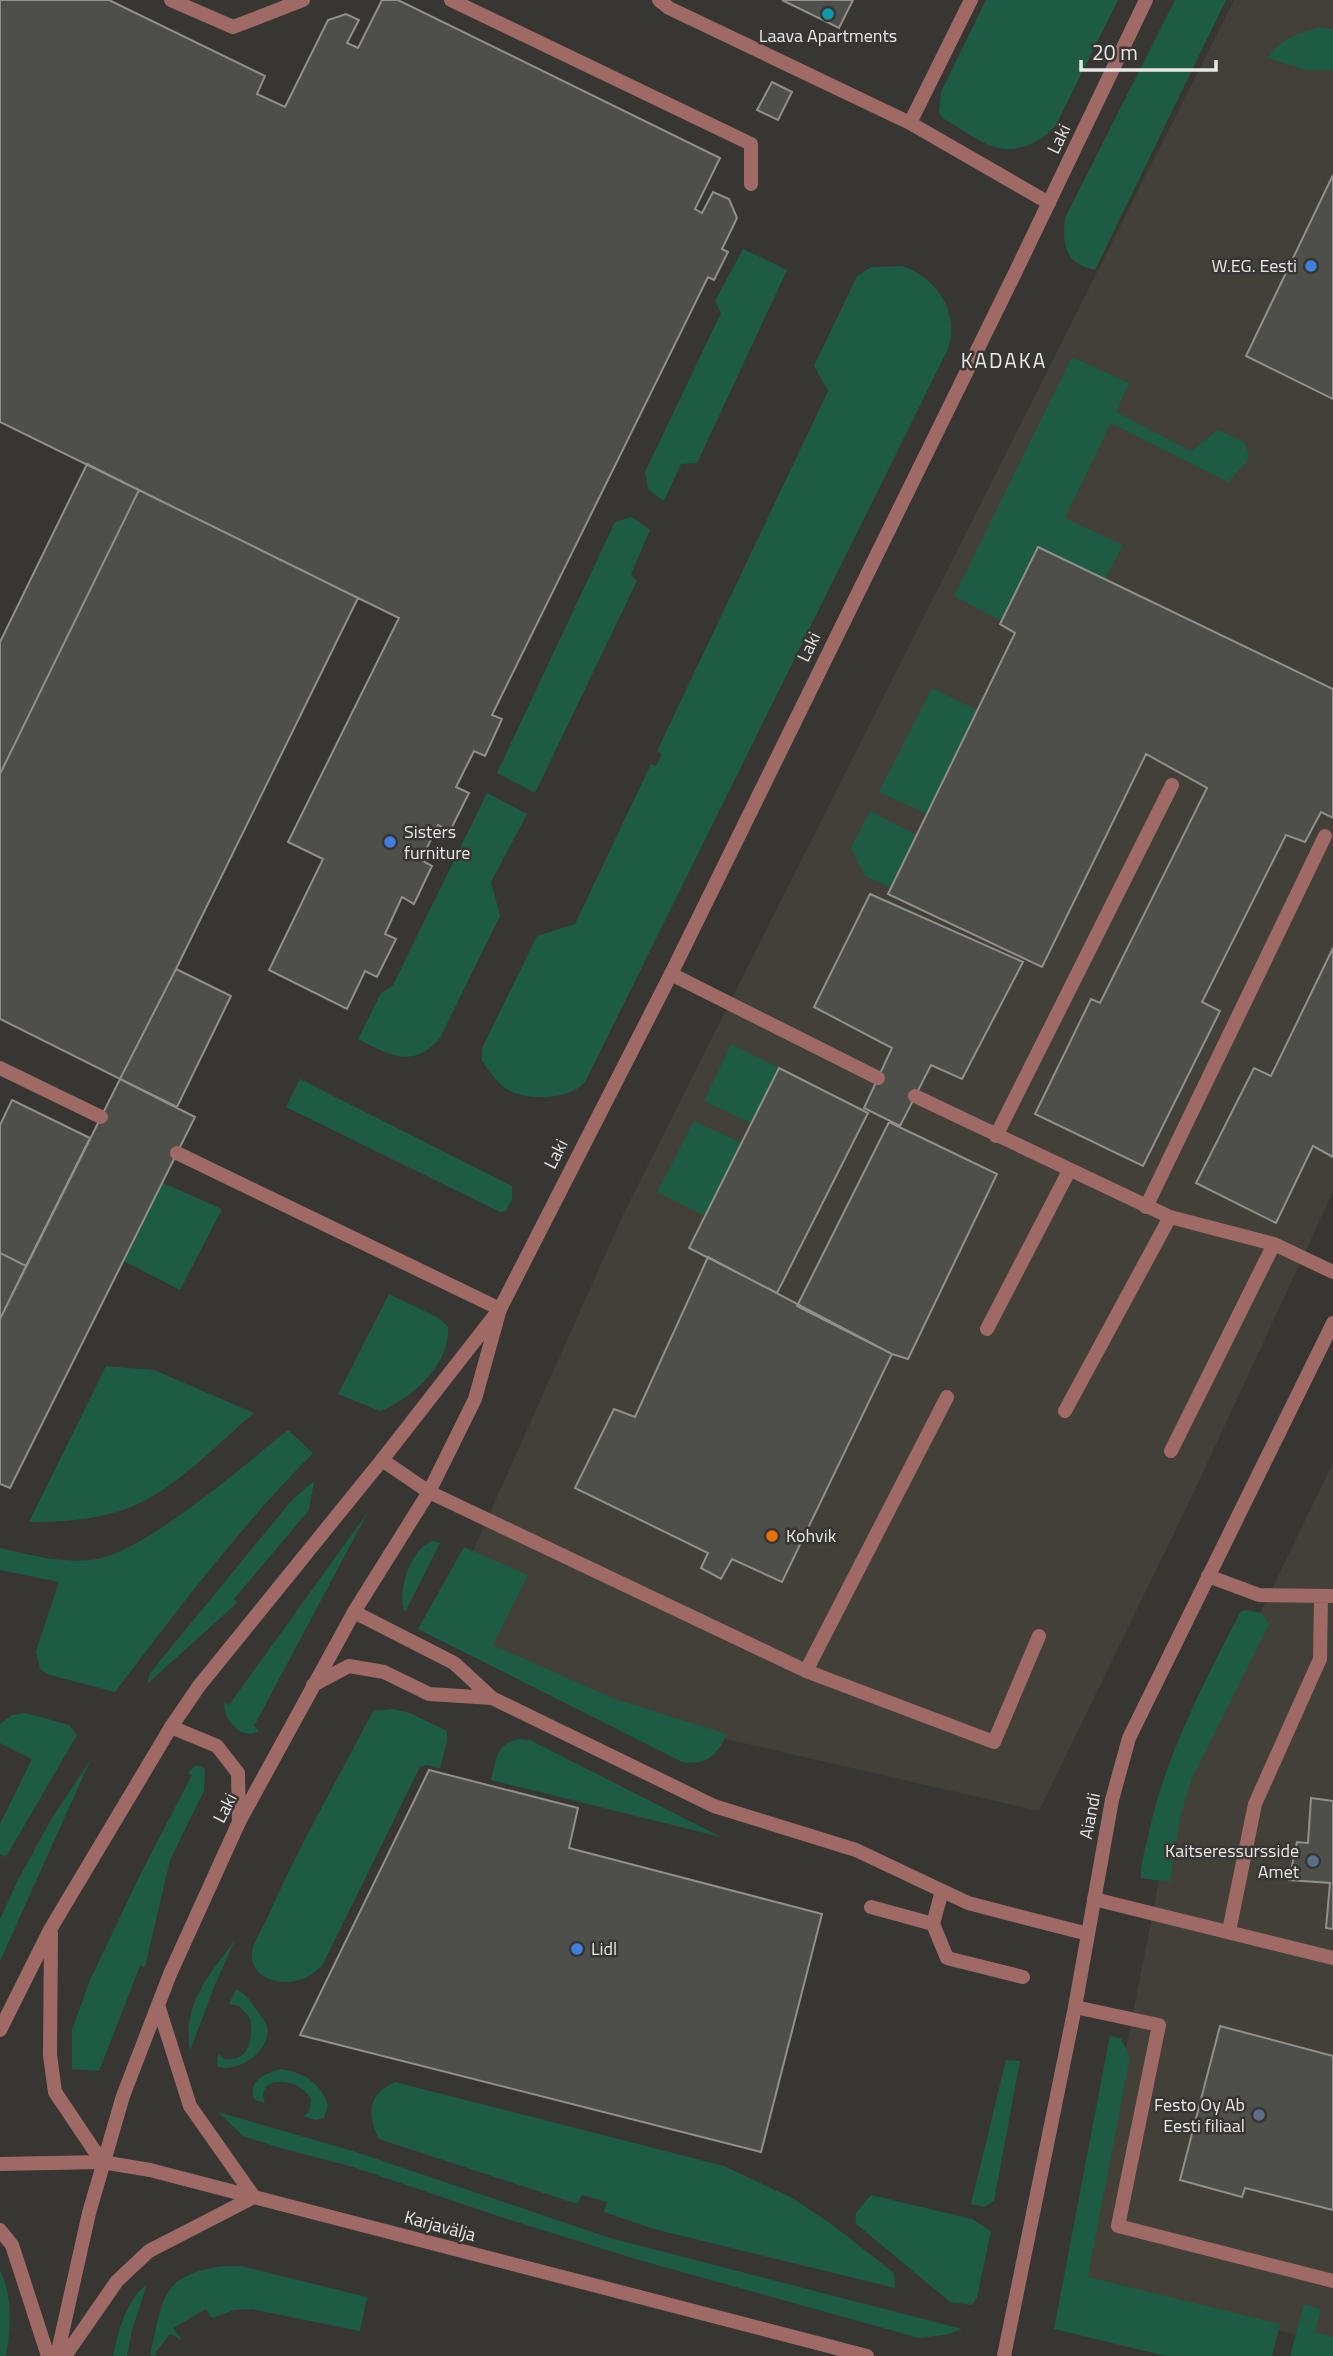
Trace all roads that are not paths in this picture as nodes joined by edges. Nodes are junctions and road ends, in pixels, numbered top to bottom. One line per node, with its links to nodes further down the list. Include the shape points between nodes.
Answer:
1 (171, 0): 2 (street, via 233,27)
2 (303, 0)
3 (451, 0): 8 (street, via 751,144)
4 (659, 0): 7 (street)
5 (971, 0): 7 (street)
6 (1146, 0): 9 (street, Laki)
7 (910, 123): 9 (street)
8 (751, 184)
9 (1049, 202): 12 (street, Laki)
10 (1172, 785): 17 (street)
11 (1325, 836): 20 (street)
12 (670, 974): 14 (street); 24 (street, Laki)
13 (0, 1069): 16 (street)
14 (878, 1078)
15 (915, 1096): 17 (street)
16 (101, 1117)
17 (996, 1136): 19 (street)
18 (177, 1153): 24 (street)
19 (1069, 1171): 20 (street); 26 (street)
20 (1146, 1207): 21 (street)
21 (1170, 1217): 22 (street); 28 (street)
22 (1274, 1244): 23 (street); 29 (street)
23 (1333, 1272)
24 (500, 1309): 30 (street, Laki); 31 (street, Laki, via 475,1399)
25 (1333, 1323): 32 (street, Aiandi)
26 (987, 1329)
27 (947, 1397): 36 (street)
28 (1065, 1411)
29 (1171, 1451)
30 (382, 1460): 31 (street); 39 (street, Laki, via 198,1686)
31 (429, 1492): 34 (street, Laki); 36 (street)
32 (1208, 1576): 33 (street, via 1259,1595); 42 (street, Aiandi, via 1129,1738)
33 (1327, 1596): 46 (street, via 1320,1659 1255,1804)
34 (354, 1612): 37 (street, Laki); 38 (street, via 454,1663)
35 (1039, 1636): 36 (street, via 994,1742)
36 (806, 1671)
37 (313, 1685): 38 (street, via 349,1666 384,1672 429,1694); 40 (street, Laki)
38 (492, 1698): 41 (street, via 714,1806 856,1850)
39 (171, 1727): 40 (street, via 217,1746 238,1773); 45 (street, Laki)
40 (239, 1822): 50 (street, Laki)
41 (942, 1891): 44 (street); 47 (street, via 968,1903)
42 (1094, 1899): 46 (street); 47 (street, Aiandi)
43 (870, 1907): 44 (street)
44 (933, 1924): 49 (street, via 947,1958)
45 (51, 1928): 52 (street, Laki); 53 (street, via 50,2055 55,2092)
46 (1229, 1931): 48 (street)
47 (1088, 1934): 51 (street, Aiandi)
48 (1333, 1958)
49 (1023, 1977)
50 (158, 2005): 53 (street, Laki); 55 (street, via 190,2106)
51 (1075, 2007): 57 (street, via 1159,2025 1118,2226); 62 (street, Aiandi)
52 (0, 2030)
53 (102, 2162): 54 (street, Karjavälja); 55 (street, Karjavälja); 59 (street, Laki)
54 (0, 2164)
55 (254, 2197): 60 (street, via 149,2251 117,2281); 61 (street, Karjavälja)
56 (0, 2230): 58 (street, via 12,2245)
57 (1333, 2281)
58 (48, 2356)
59 (57, 2356)
60 (65, 2356)
61 (867, 2356)
62 (1004, 2356)

